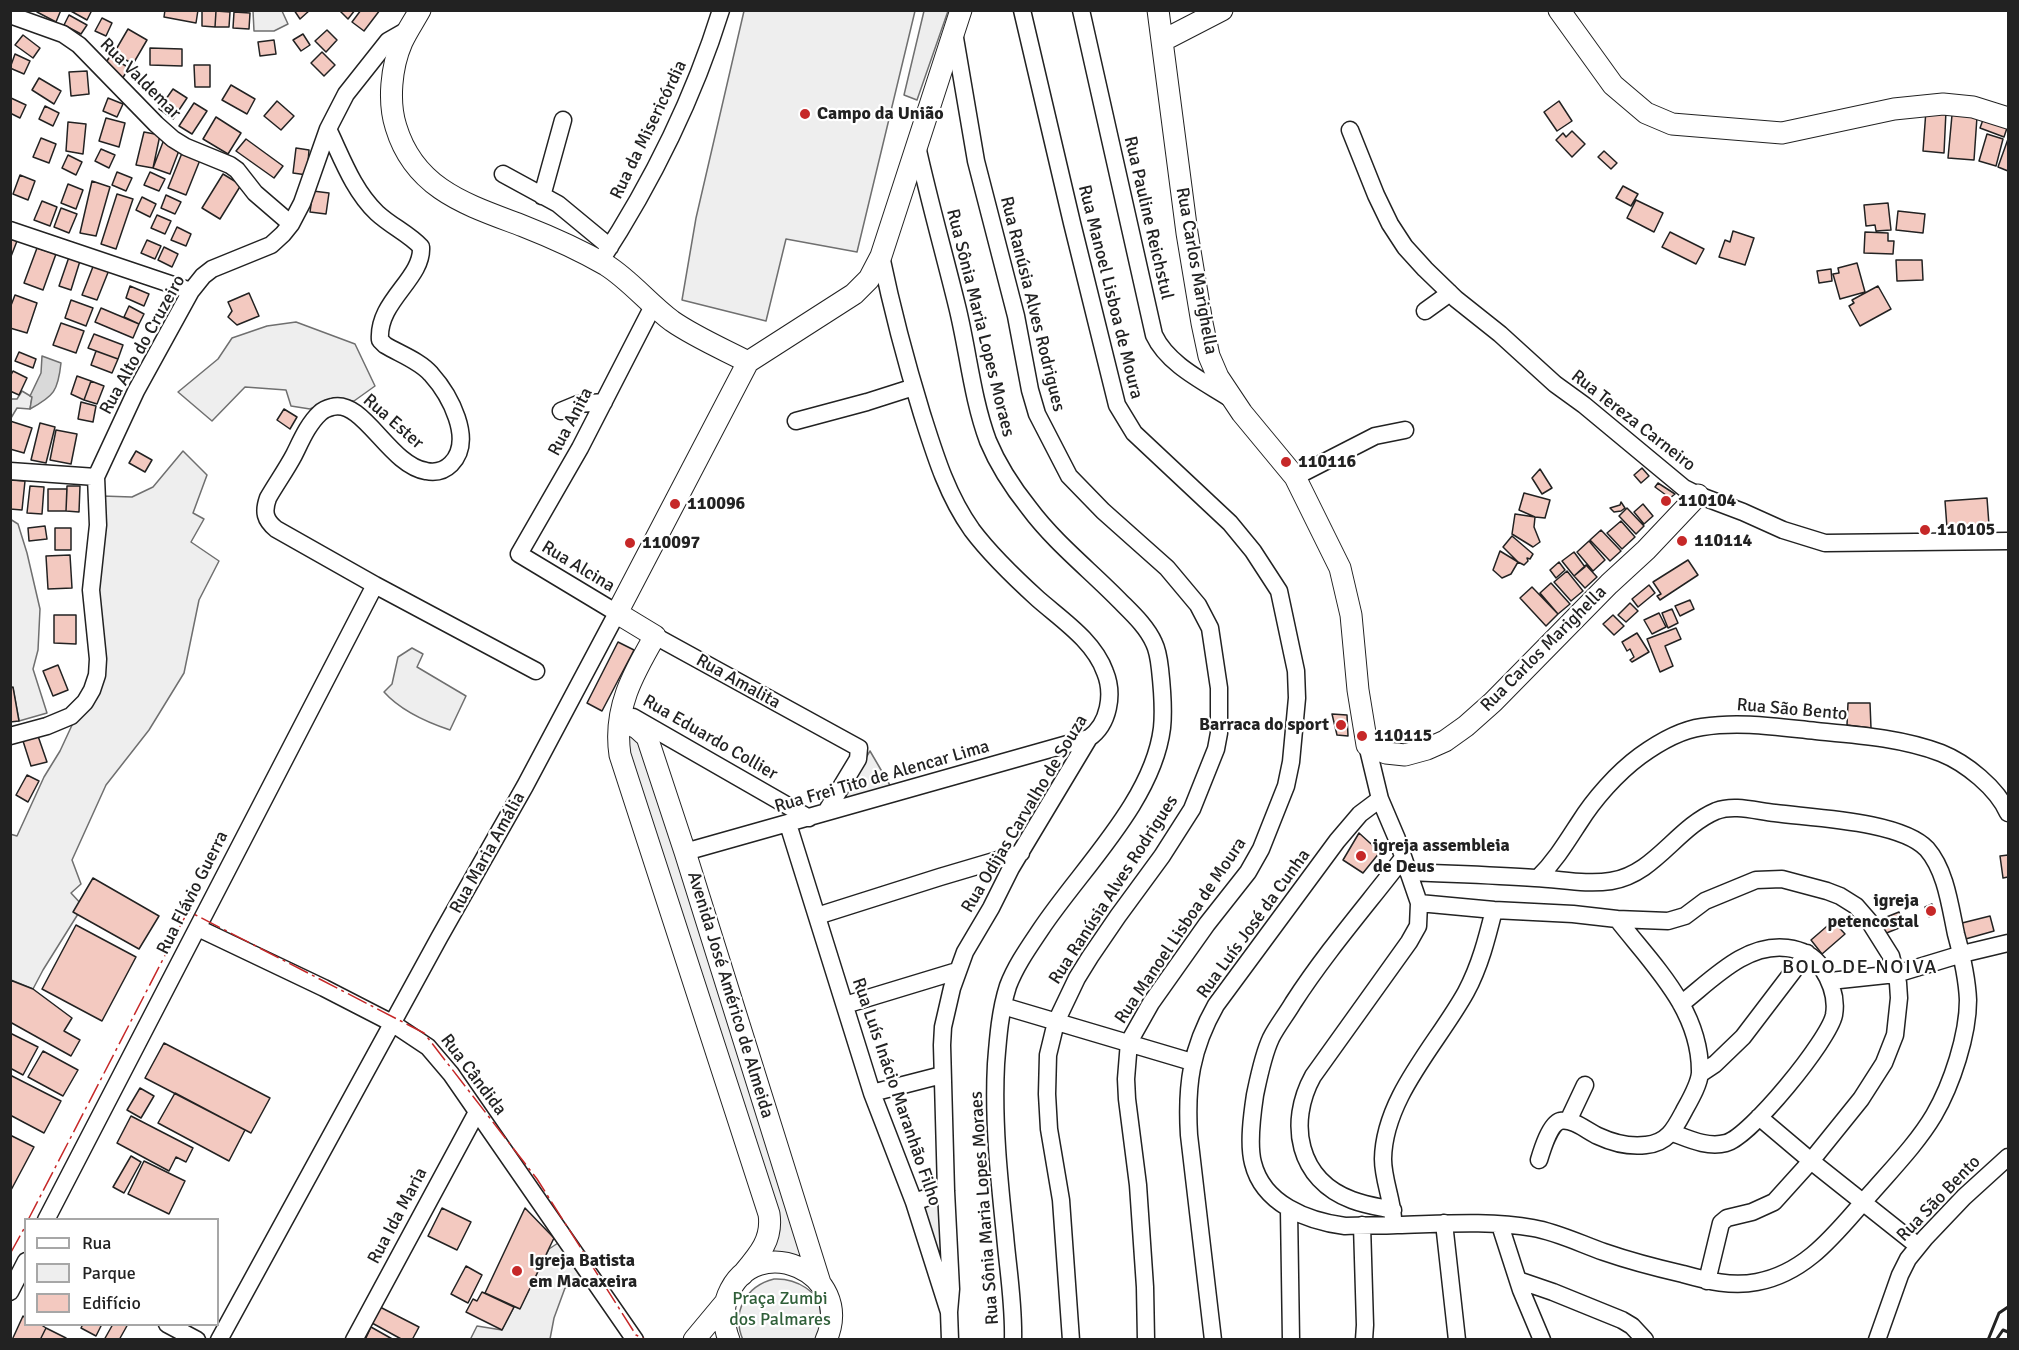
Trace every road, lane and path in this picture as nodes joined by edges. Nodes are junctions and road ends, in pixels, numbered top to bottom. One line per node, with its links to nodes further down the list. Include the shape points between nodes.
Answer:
1 (420, 10): 10 (street)
2 (721, 10): 22 (street, Rua da Misericórdia, via 699,76 658,163)
3 (961, 10): 11 (street)
4 (1022, 10): 74 (street, Rua Manoel Lisboa de Moura, via 1117,405 1134,433 1230,523 1259,559 1279,591 1296,671 1291,762 1262,849 1151,1003)
5 (1082, 10): 30 (street, Rua Pauline Reichstul, via 1154,335 1174,360)
6 (1158, 10): 12 (street, Rua Carlos Marighella)
7 (1222, 10): 12 (street)
8 (1559, 10): 13 (street, via 1612,85 1646,113 1672,124 1782,133 1894,109 1943,104 1974,107)
9 (10, 15): 20 (street, Rua Valdemar, via 63,34 79,45 164,131 186,147 237,170 255,193)
10 (409, 29): 15 (street, Rua Alto do Cruzeiro, via 380,50 346,94); 22 (street, via 397,60 393,117 404,149 424,177 462,202)
11 (954, 32): 17 (street); 72 (street, Rua Ranúsia Alves Rodrigues, via 976,161 1037,414 1069,476 1191,595 1210,628 1219,688 1219,733 1202,788 1177,835 1081,971)
12 (1162, 41): 30 (street, Rua Carlos Marighella, via 1202,323 1213,366)
13 (2008, 118)
14 (563, 120): 19 (street)
15 (328, 129): 20 (street, Rua Alto do Cruzeiro, via 308,189); 41 (street, Rua Ester, via 363,196 389,223 421,247 415,268 386,311 380,340 430,373 456,415 459,448 448,467 437,472 422,470 401,459 360,416 346,407 331,407 321,412 308,428 268,498 265,516 276,529)
16 (1350, 130): 25 (street, Rua Tereza Carneiro, via 1390,224 1405,247)
17 (917, 146): 23 (street); 71 (street, Rua Sônia Maria Lopes Moraes, via 981,416 994,454 1031,512 1149,634 1161,672 1162,726 1143,784 1111,836 1059,901 1019,962)
18 (503, 174): 19 (street)
19 (542, 196): 22 (street, via 558,204)
20 (291, 224): 24 (street, Rua Alto do Cruzeiro, via 271,245 212,270)
21 (10, 230): 24 (street)
22 (605, 255): 26 (street)
23 (881, 256): 28 (street, via 869,279 854,294); 29 (street, Rua Odijas Carvalho de Souza)
24 (191, 291): 36 (street, Rua Alto do Cruzeiro, via 136,392)
25 (1450, 293): 27 (street); 38 (street, Rua Tereza Carneiro, via 1555,384 1684,488)
26 (653, 306): 28 (street, via 673,322); 31 (street, Rua Anita)
27 (1425, 311)
28 (748, 362): 42 (street, Rua Maria Amália)
29 (914, 387): 33 (street); 47 (street, Rua Odijas Carvalho de Souza, via 944,482 972,529 1012,575 1087,643 1105,671 1109,693 1106,716)
30 (1232, 399): 37 (street, Rua Carlos Marighella)
31 (604, 402): 32 (street, via 578,404); 40 (street, Rua Anita)
32 (561, 411)
33 (795, 421)
34 (1405, 430): 37 (street, via 1375,436)
35 (10, 471): 36 (street)
36 (96, 477): 46 (street, via 98,525 91,591 98,659 94,682 85,702 71,716)
37 (1295, 477): 48 (street, Rua Carlos Marighella, via 1340,568 1346,590)
38 (1698, 495): 39 (street, Rua Tereza Carneiro, via 1803,538 1825,543); 48 (street, Rua Carlos Marighella, via 1466,726 1445,741 1405,755)
39 (2008, 541)
40 (519, 555): 42 (street, Rua Alcina)
41 (375, 585): 44 (street, Rua Ester); 62 (street, Rua Flávio Guerra)
42 (617, 612): 43 (street, Rua Amalita); 73 (street, Rua Maria Amália)
43 (656, 636): 45 (street, Avenida José Américo de Almeida, via 630,680); 50 (street, Rua Amalita, via 860,749)
44 (536, 671)
45 (622, 715): 52 (street, Rua Eduardo Collier); 54 (street, Avenida José Américo de Almeida, via 647,737); 98 (street, Avenida José Américo de Almeida, via 619,746 625,770 769,1214 767,1240)
46 (10, 736)
47 (1089, 738): 50 (street, Rua Frei Tito de Alencar Lima); 55 (street, Rua Odijas Carvalho de Souza)
48 (1367, 745): 49 (street, Rua Carlos Marighella)
49 (1380, 799): 56 (street, Rua Carlos Marighella); 75 (street, Rua Luís José da Cunha, via 1360,814 1337,842 1216,1005)
50 (826, 812): 52 (street, Rua Frei Tito de Alencar Lima)
51 (2008, 813): 57 (street, Rua São Bento, via 1995,792 1959,762 1929,749 1882,738 1728,723 1684,731 1640,756 1579,822 1557,859)
52 (809, 818): 53 (street, Rua Frei Tito de Alencar Lima)
53 (788, 824): 54 (street, Rua Frei Tito de Alencar Lima); 60 (street, Rua Luís Inácio Maranhão Filho)
54 (685, 852): 101 (street, Avenida José Américo de Almeida)
55 (1021, 853): 60 (street); 66 (street, Rua Odijas Carvalho de Souza)
56 (1406, 865): 57 (street); 58 (street, Rua Carlos Marighella); 90 (street, via 1313,971 1271,1038 1251,1120 1253,1163 1264,1187)
57 (1538, 878): 65 (street, via 1596,882 1625,878 1657,858 1698,822 1724,808 1865,824 1906,836 1926,849 1944,880)
58 (1419, 903): 59 (street); 92 (street, via 1414,934 1313,1076 1299,1119 1303,1152 1319,1179 1351,1200)
59 (1494, 910): 61 (street); 92 (street, via 1482,955 1465,994 1423,1057 1394,1113 1383,1161)
60 (817, 916): 70 (street, Rua Luís Inácio Maranhão Filho)
61 (1617, 919): 67 (street, via 1668,921 1756,880 1782,879 1827,891 1856,906 1891,956); 69 (street)
62 (198, 928): 73 (street, Rua Cândida); 91 (street, Rua Flávio Guerra)
63 (2008, 943): 65 (street)
64 (1807, 953): 68 (street); 69 (street, via 1776,947 1756,951); 76 (street, via 1738,1042)
65 (1962, 954): 67 (street); 89 (street, via 1968,1008 1954,1074 1926,1127)
66 (957, 971): 70 (street); 77 (street, Rua Odijas Carvalho de Souza, via 944,1027)
67 (1896, 974): 68 (street); 86 (street, via 1898,1014 1884,1063 1861,1099)
68 (1830, 981): 81 (street, via 1834,1016 1828,1029 1811,1056)
69 (1682, 1004): 76 (street, via 1692,1024)
70 (845, 1005): 79 (street, Rua Luís Inácio Maranhão Filho)
71 (1003, 1006): 72 (street); 114 (street, Rua Sônia Maria Lopes Moraes, via 995,1085 996,1132)
72 (1056, 1022): 74 (street); 115 (street, Rua Ranúsia Alves Rodrigues, via 1048,1055 1047,1094)
73 (392, 1023): 80 (street, Rua Cândida, via 428,1047); 108 (street, Rua Maria Amália)
74 (1129, 1042): 75 (street); 116 (street, Rua Manoel Lisboa de Moura, via 1127,1099 1138,1185)
75 (1192, 1062): 117 (street, Rua Luís José da Cunha, via 1187,1103 1189,1135)
76 (1700, 1074): 83 (street)
77 (942, 1075): 79 (street); 87 (street, Rua Odijas Carvalho de Souza)
78 (1585, 1085): 82 (street)
79 (872, 1093): 88 (street, Rua Luís Inácio Maranhão Filho)
80 (477, 1112): 109 (street, Rua Ida Maria); 110 (street, Rua Cândida)
81 (1759, 1118): 83 (street, via 1734,1141 1725,1144 1704,1143); 86 (street)
82 (1569, 1121): 83 (street, via 1609,1140 1635,1146 1650,1145); 85 (street, via 1555,1123)
83 (1673, 1133)
84 (2008, 1157): 96 (street, Rua São Bento)
85 (1539, 1160)
86 (1811, 1161): 89 (street); 100 (street, via 1774,1202 1721,1223)
87 (946, 1191): 88 (street); 104 (street, Rua Odijas Carvalho de Souza)
88 (914, 1202): 104 (street, Rua Luís Inácio Maranhão Filho)
89 (1863, 1202): 96 (street); 100 (street, via 1837,1234 1796,1267 1753,1283)
90 (1289, 1210): 94 (street, via 1329,1224); 118 (street)
91 (47, 1218)
92 (1393, 1218): 93 (street); 94 (street)
93 (1444, 1223): 95 (street); 120 (street)
94 (1362, 1225): 119 (street)
95 (1500, 1225): 99 (street); 100 (street, via 1531,1227)
96 (1918, 1246): 123 (street, Rua São Bento, via 1900,1275)
97 (24, 1265): 102 (street)
98 (742, 1275): 101 (street, via 753,1267 782,1262 810,1272); 103 (street)
99 (1518, 1280): 121 (street); 122 (street, via 1622,1320)
100 (1707, 1281)
101 (820, 1283): 106 (street, via 831,1309)
102 (10, 1292)
103 (724, 1304): 111 (street); 112 (street, via 723,1321)
104 (950, 1312): 113 (street, Rua Luís Inácio Maranhão Filho)
105 (171, 1326): 107 (street)
106 (831, 1334)
107 (197, 1340)
108 (219, 1340)
109 (354, 1340)
110 (635, 1340)
111 (694, 1340)
112 (729, 1340)
113 (950, 1340)
114 (1013, 1340)
115 (1071, 1340)
116 (1146, 1340)
117 (1213, 1340)
118 (1291, 1340)
119 (1364, 1340)
120 (1457, 1340)
121 (1542, 1340)
122 (1645, 1340)
123 (1877, 1340)

